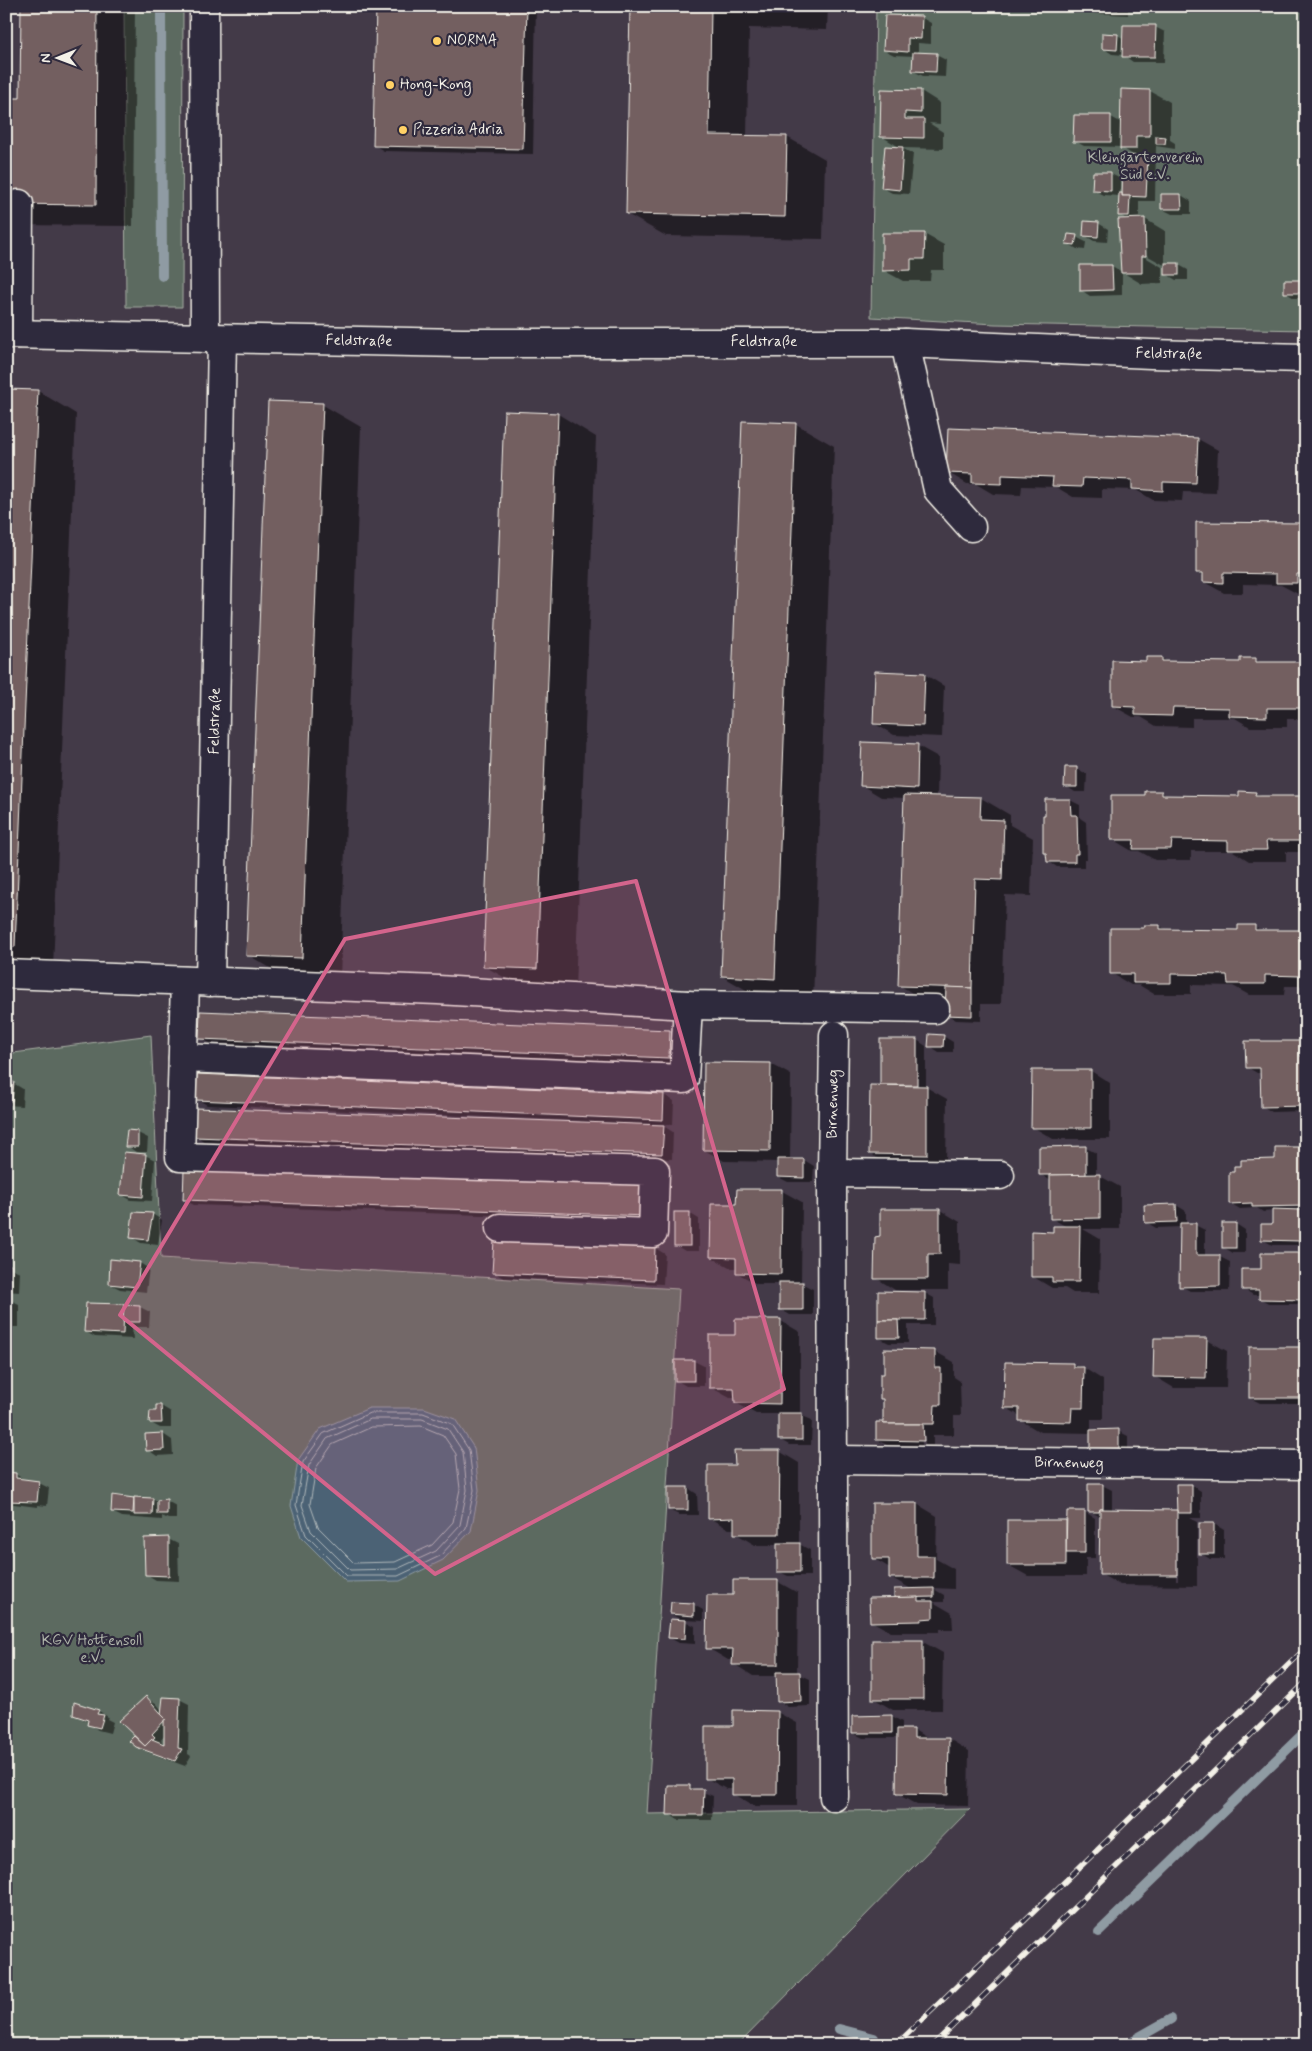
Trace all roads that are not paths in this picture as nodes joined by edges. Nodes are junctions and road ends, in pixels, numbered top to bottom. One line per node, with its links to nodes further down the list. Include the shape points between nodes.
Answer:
1 (204, 6): 4 (street, Feldstraße)
2 (19, 204): 3 (street)
3 (12, 334): 4 (street, Feldstraße)
4 (214, 339): 5 (street, Feldstraße); 9 (street, Feldstraße)
5 (905, 343): 6 (street, Feldstraße); 7 (street, via 938,490)
6 (1306, 358)
7 (971, 527)
8 (6, 974): 9 (street)
9 (198, 982): 10 (street, via 438,990); 13 (street, Feldstraße)
10 (688, 1005): 11 (street); 13 (street, via 684,1079)
11 (935, 1009)
12 (834, 1035): 14 (street, Birnenweg)
13 (183, 1058): 16 (street, Feldstraße, via 180,1157 655,1171 653,1233)
14 (832, 1173): 15 (street); 17 (street, Birnenweg)
15 (1000, 1175)
16 (500, 1228)
17 (833, 1460): 18 (street, Birnenweg); 19 (street, Birnenweg)
18 (1306, 1465)
19 (834, 1797)

